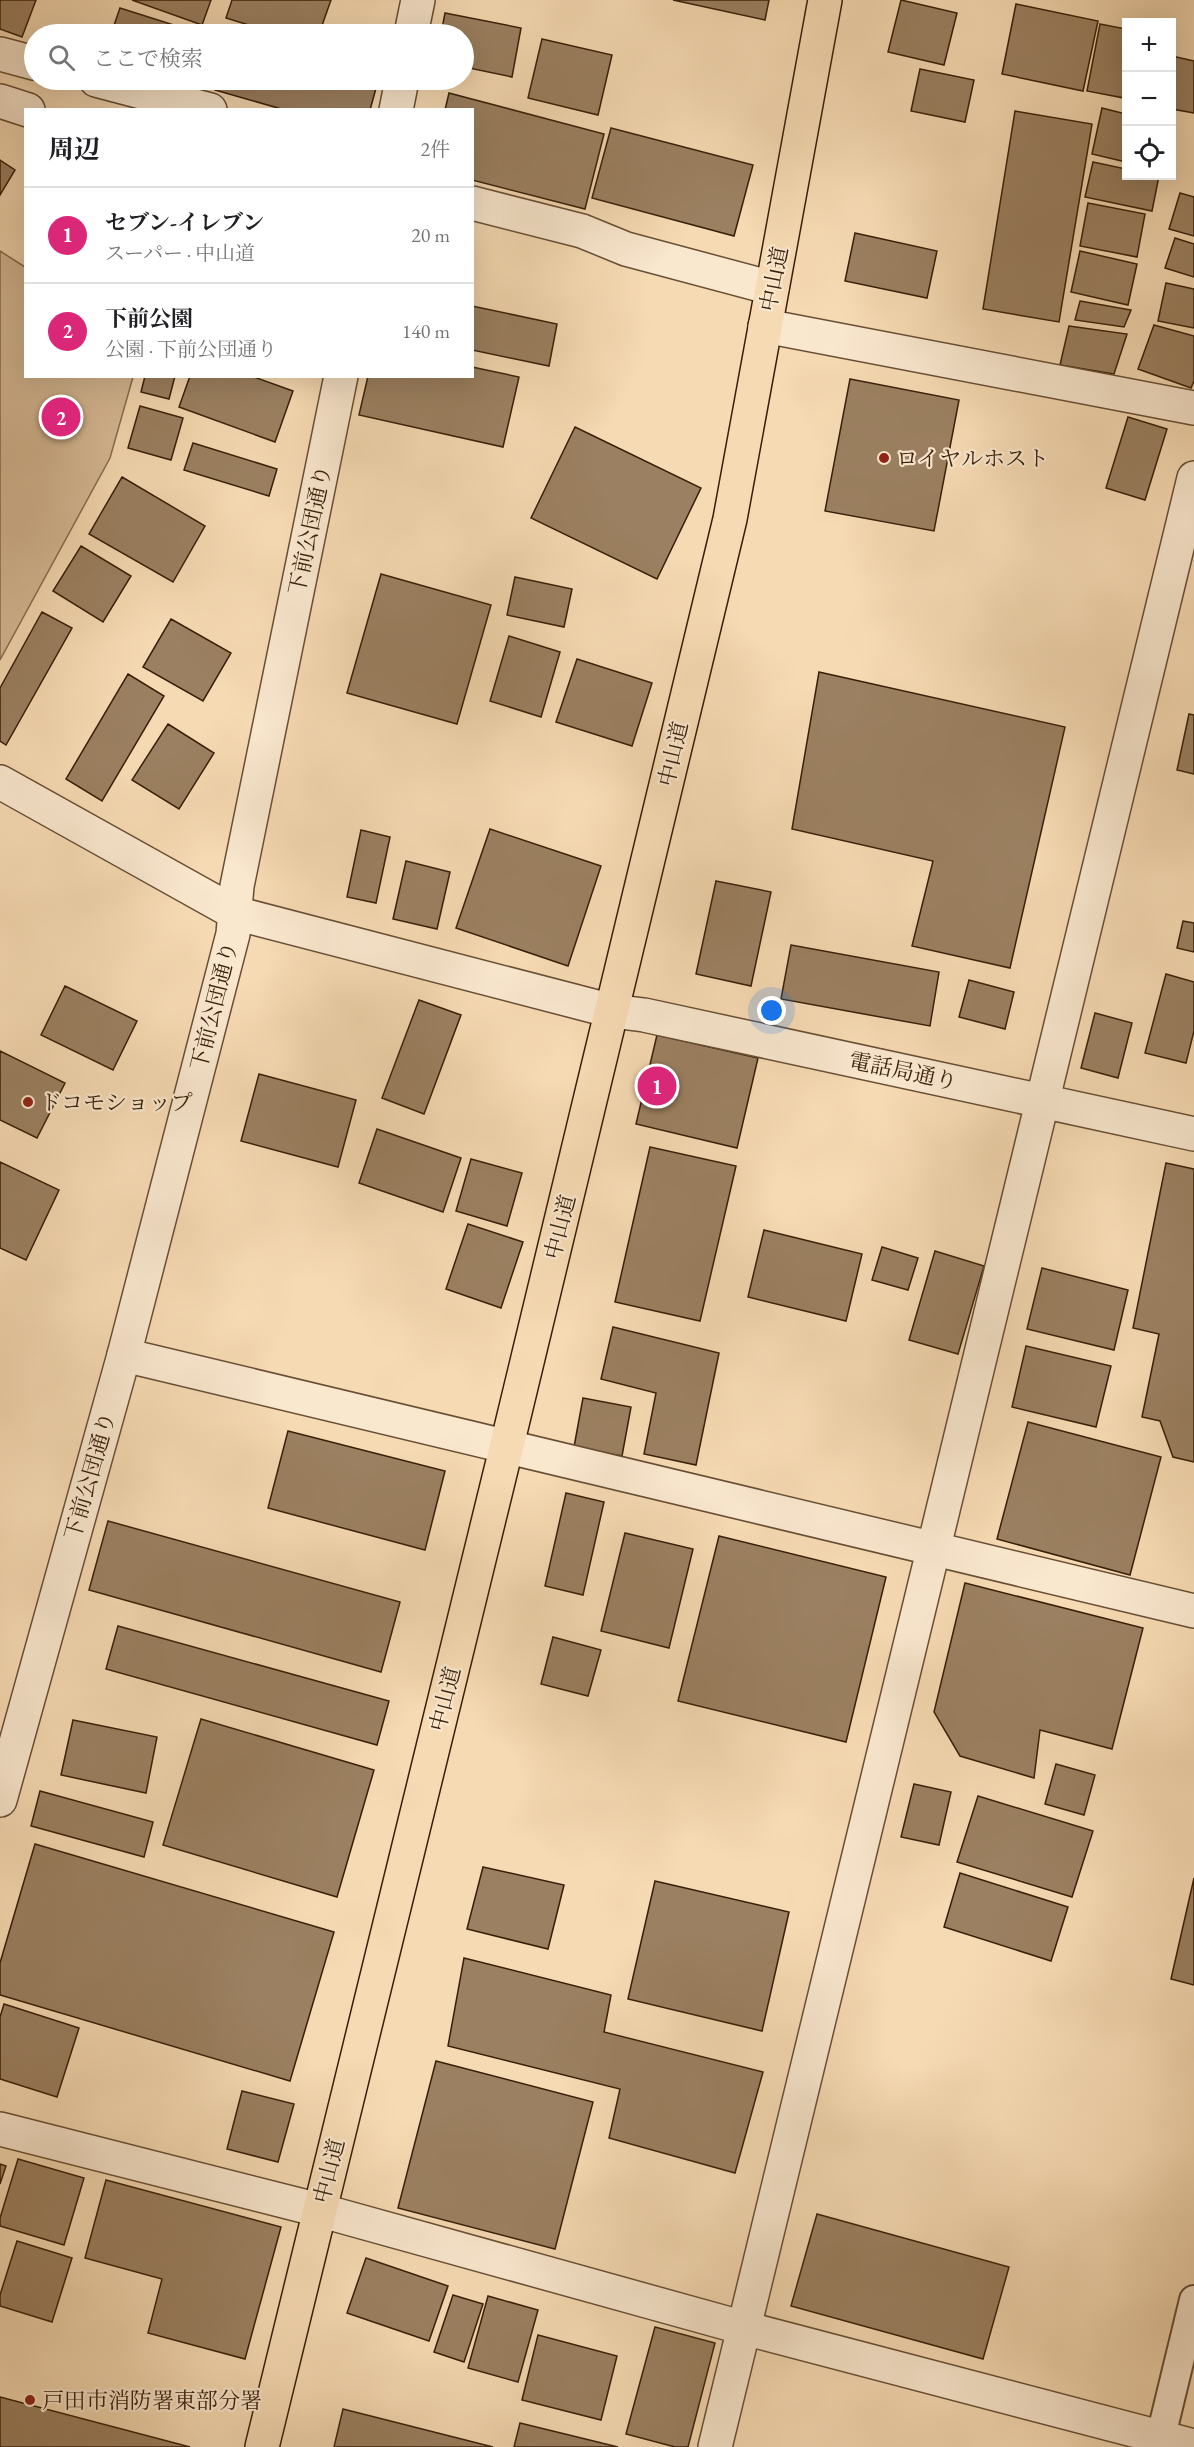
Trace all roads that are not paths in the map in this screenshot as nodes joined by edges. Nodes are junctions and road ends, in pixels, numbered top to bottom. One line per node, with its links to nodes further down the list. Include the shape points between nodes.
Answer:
1 (418, 0): 3 (street)
2 (825, 0): 13 (highway, 中山道)
3 (413, 24)
4 (0, 54): 5 (street)
5 (24, 60)
6 (134, 90): 9 (street)
7 (400, 90): 10 (street)
8 (0, 101): 11 (street)
9 (202, 108)
10 (396, 108)
11 (24, 109)
12 (474, 204): 13 (street, via 582,231 626,249)
13 (772, 288): 14 (highway, 中山道)
14 (765, 326): 16 (street); 20 (highway, 中山道, via 730,519)
15 (341, 378): 19 (street, 下前公団通り, via 237,886)
16 (1194, 408)
17 (1194, 478): 21 (street)
18 (0, 782): 19 (street, 電話局通り)
19 (235, 913): 20 (street, 電話局通り); 23 (street, 下前公団通り, via 233,934)
20 (612, 1011): 21 (street, 電話局通り); 24 (highway, 中山道)
21 (1043, 1101): 22 (street, 電話局通り); 25 (street)
22 (1194, 1134)
23 (124, 1355): 24 (street); 27 (street, 下前公団通り)
24 (507, 1445): 25 (street); 29 (highway, 中山道)
25 (934, 1548): 26 (street); 31 (street)
26 (1194, 1611)
27 (0, 1800)
28 (0, 2129): 29 (street)
29 (319, 2210): 31 (street); 34 (highway, 中山道)
30 (1194, 2300): 32 (street)
31 (744, 2328): 32 (street); 35 (street)
32 (1160, 2442): 33 (street)
33 (1194, 2446)
34 (262, 2447)
35 (715, 2447)

